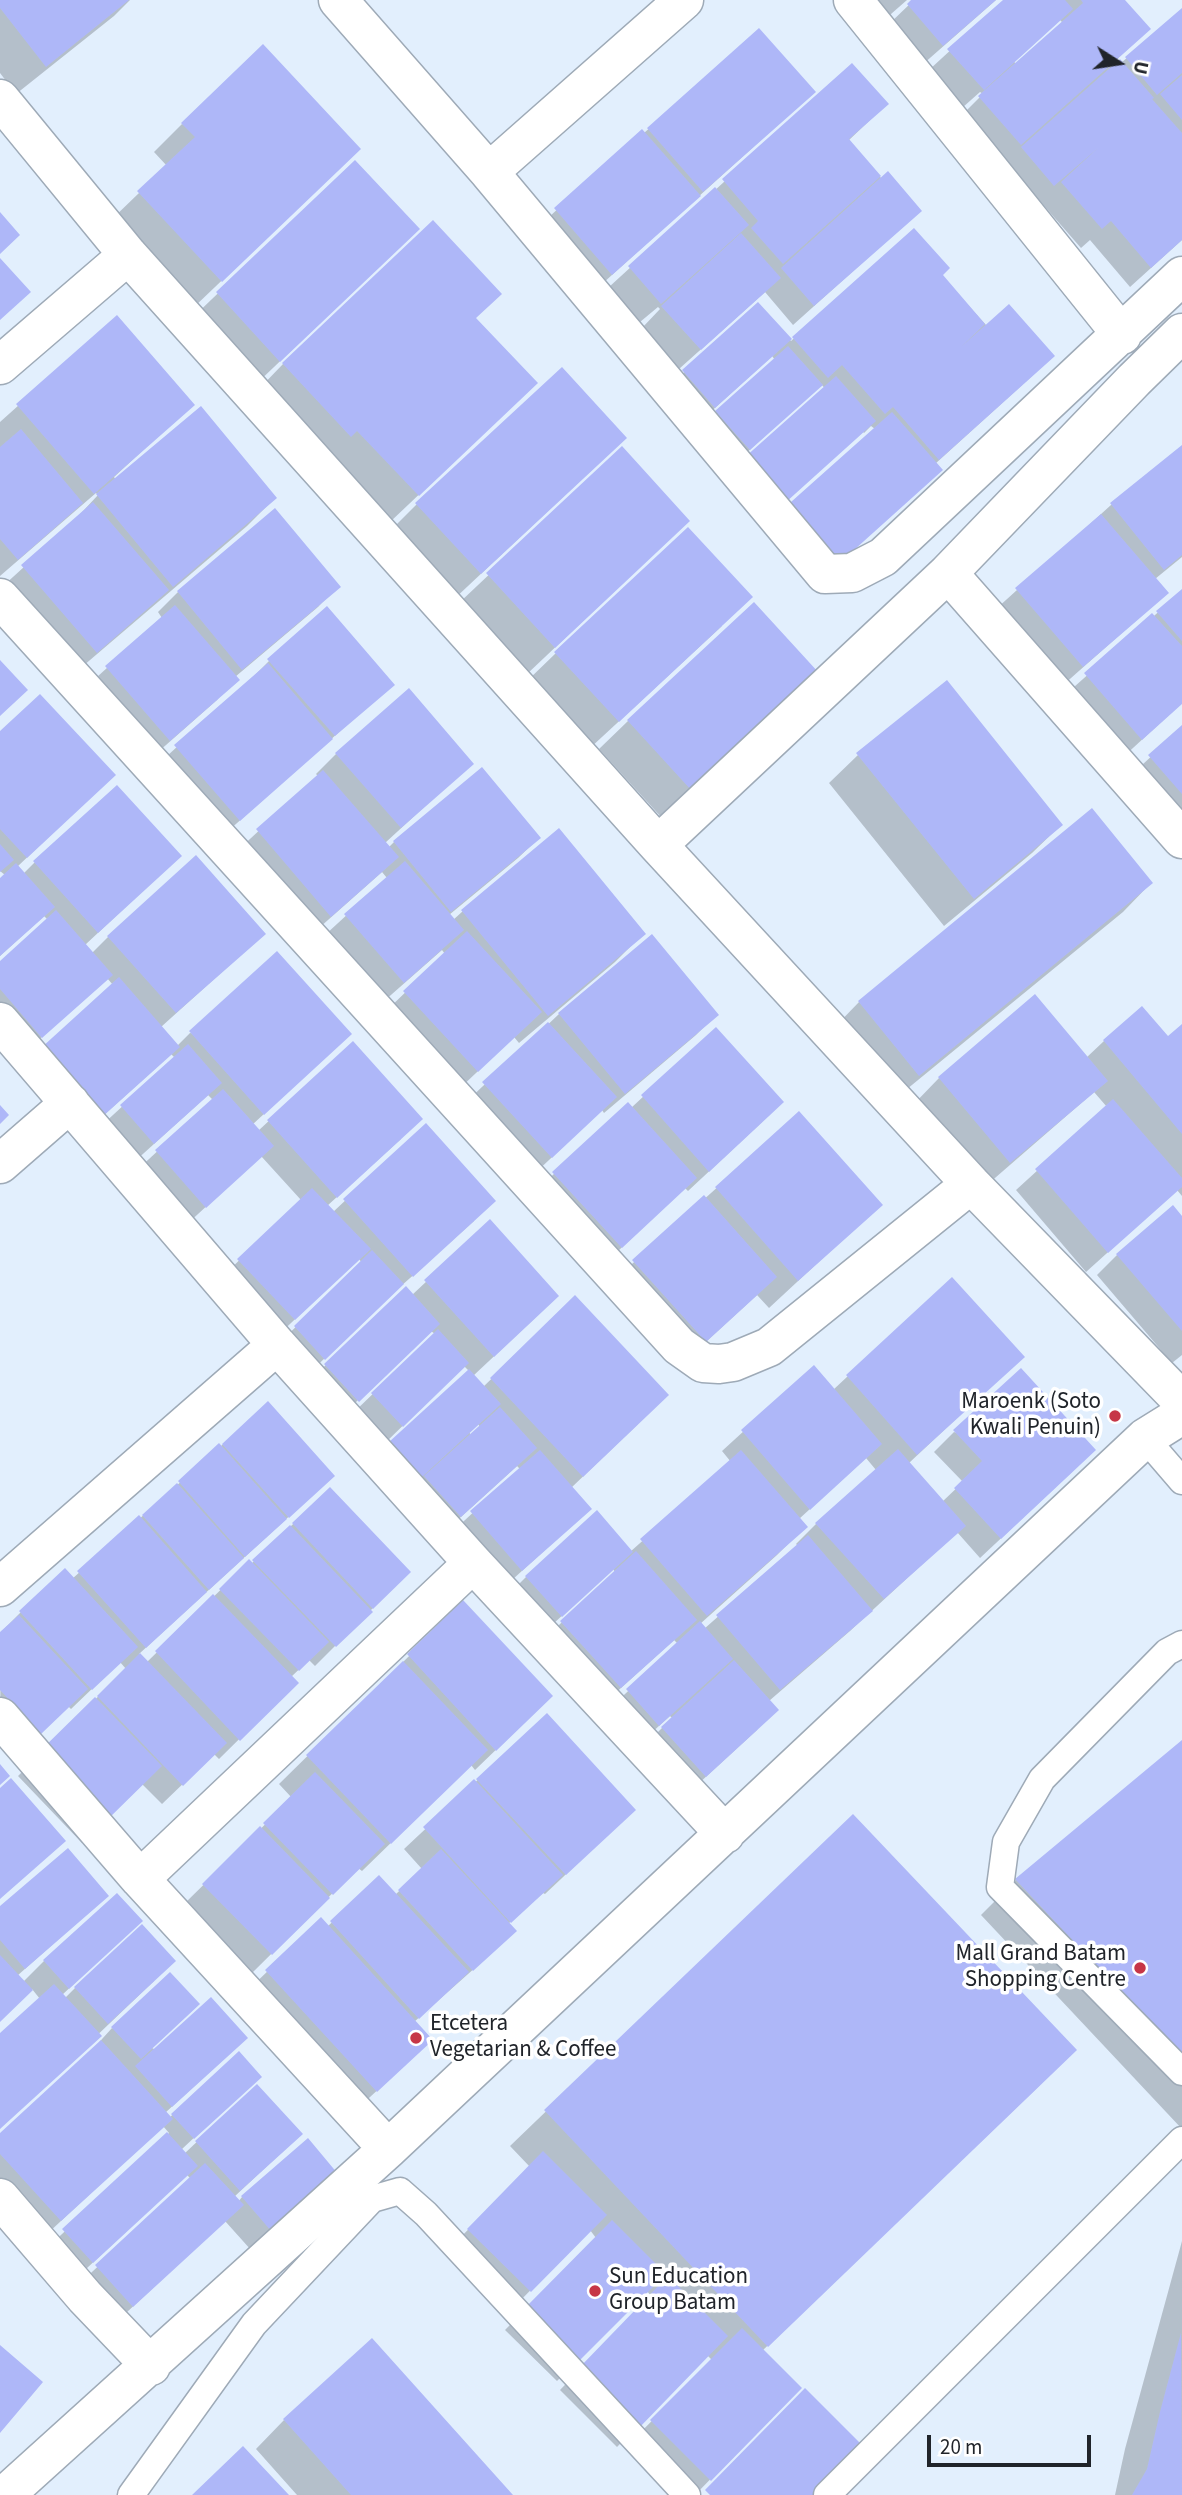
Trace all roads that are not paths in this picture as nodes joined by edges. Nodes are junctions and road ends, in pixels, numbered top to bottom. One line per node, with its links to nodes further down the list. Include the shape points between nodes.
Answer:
1 (338, 0): 5 (street)
2 (684, 0): 5 (street)
3 (853, 0): 9 (street)
4 (0, 99): 6 (street)
5 (489, 172): 9 (street, via 825,574 852,573 883,557)
6 (128, 255): 10 (street); 14 (street)
7 (1182, 276): 9 (street)
8 (1182, 333): 11 (street)
9 (1122, 335)
10 (0, 365)
11 (948, 573): 13 (street); 14 (street)
12 (0, 598): 18 (street, via 679,1346 703,1363 733,1362 769,1347)
13 (1182, 839)
14 (658, 845): 18 (street)
15 (0, 1022): 16 (street)
16 (70, 1102): 17 (street); 19 (street)
17 (0, 1164)
18 (971, 1184): 20 (street)
19 (276, 1345): 24 (street); 25 (street)
20 (1182, 1401)
21 (1182, 1415): 22 (street)
22 (1145, 1438): 23 (lane); 28 (street)
23 (1182, 1481)
24 (473, 1563): 28 (street); 29 (street)
25 (0, 1587)
26 (1182, 1644): 30 (lane, via 1167,1652 1041,1779 1006,1842 1000,1887)
27 (0, 1717): 29 (street)
28 (725, 1834): 32 (street)
29 (140, 1879): 32 (street)
30 (1182, 2072)
31 (1182, 2140): 38 (lane)
32 (388, 2149): 34 (street)
33 (0, 2198): 34 (street)
34 (151, 2366): 35 (street)
35 (5, 2495)
36 (131, 2495): 37 (lane, via 254,2324 372,2199 400,2191)
37 (687, 2495)
38 (827, 2495)

